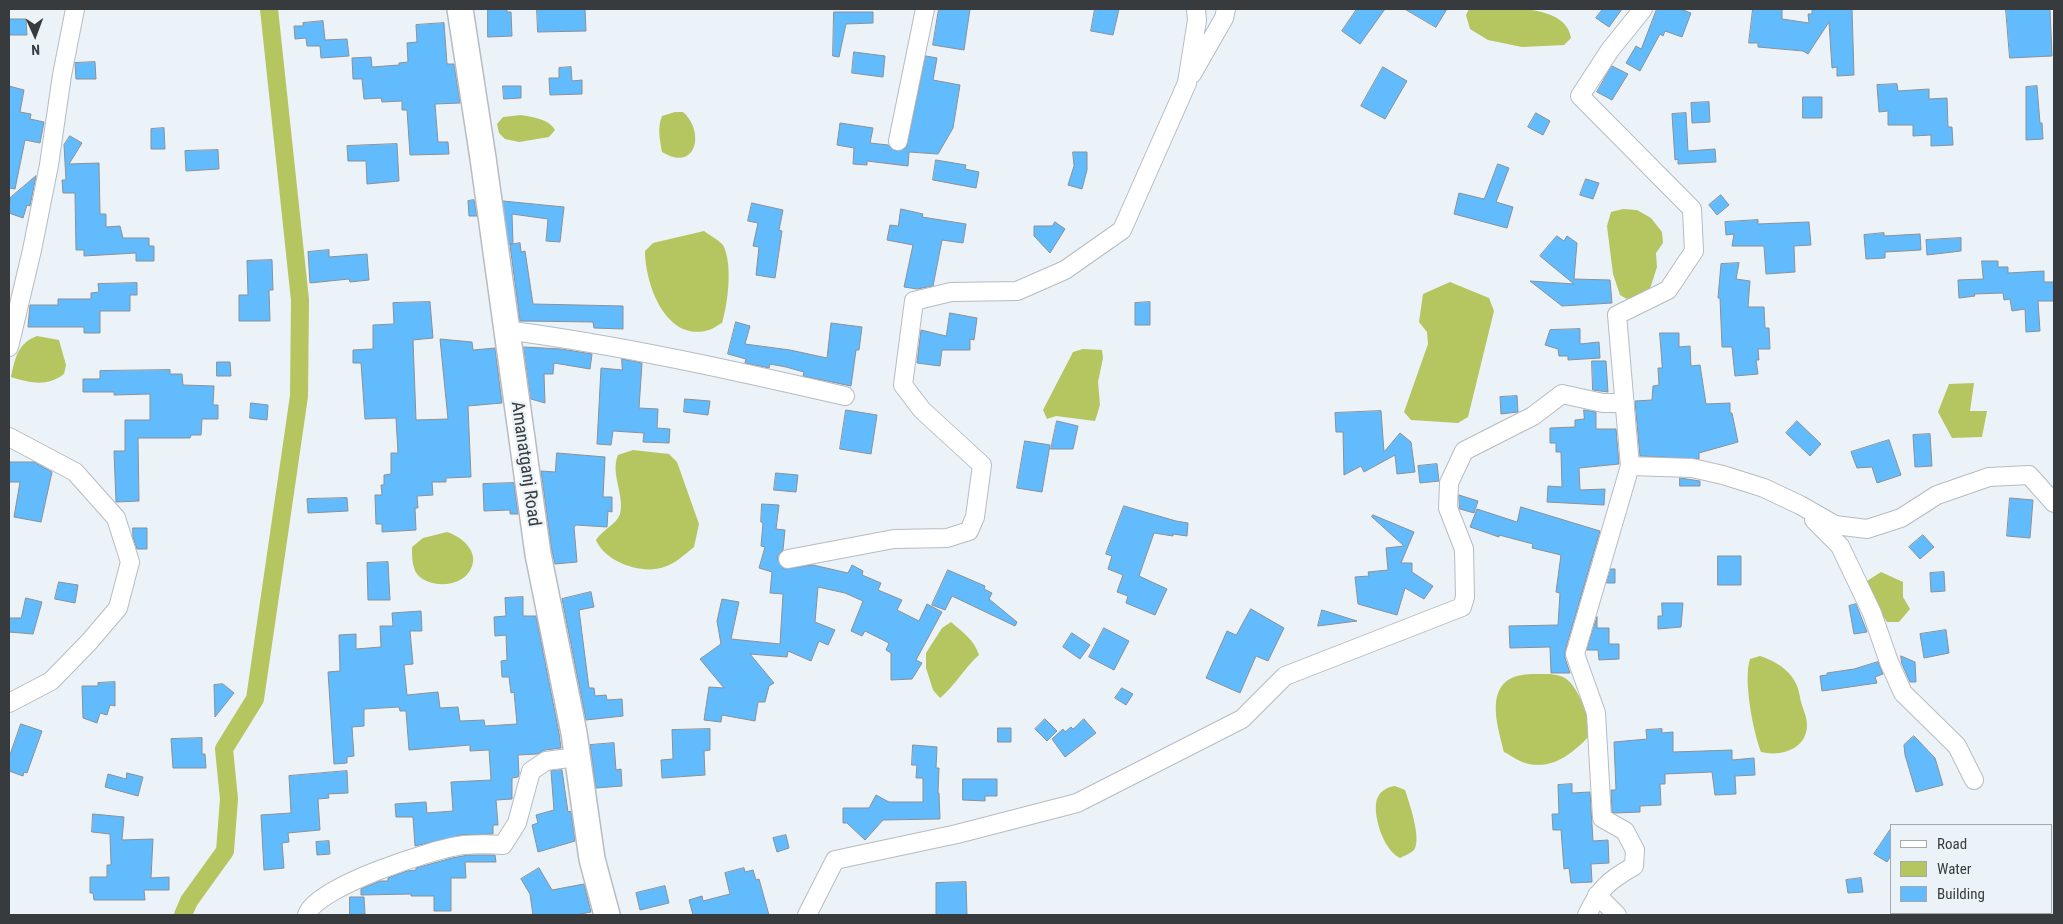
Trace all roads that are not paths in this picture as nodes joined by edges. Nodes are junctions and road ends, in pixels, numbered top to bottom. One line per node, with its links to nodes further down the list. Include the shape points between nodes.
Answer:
1 (76, 9): 10 (street, via 62,75 49,165)
2 (460, 9): 9 (main road, Amanatganj Road)
3 (924, 9): 8 (street)
4 (1196, 9): 7 (street)
5 (1226, 9): 7 (street)
6 (1642, 9): 12 (street, via 1580,96 1692,209 1694,251 1668,290 1618,315)
7 (1187, 83): 17 (street, via 1122,230 1064,270 1017,290 951,292 914,301 903,385 922,410 982,465 975,517 969,531 947,538 894,539)
8 (898, 141)
9 (506, 330): 11 (street, via 686,360); 19 (main road, Amanatganj Road, via 538,554)
10 (9, 347)
11 (845, 396)
12 (1625, 403): 14 (street); 24 (street, via 1603,403 1562,394 1533,416 1464,451 1449,483 1448,508 1464,549 1465,597 1462,607 1285,676 1242,719 1077,803 957,834 835,860)
13 (9, 437): 18 (street, via 75,472 116,518 130,562 118,608 95,635 51,681)
14 (1630, 466): 16 (street, via 1692,468 1723,475 1764,488); 21 (street, via 1575,654 1596,713 1602,818 1624,831 1635,850 1634,866 1612,879)
15 (2054, 503): 16 (street, via 2028,475 1989,477 1937,495 1900,518 1867,529 1835,526)
16 (1800, 505): 20 (street, via 1840,546 1872,613 1903,693 1958,746)
17 (788, 558)
18 (9, 703)
19 (577, 757): 22 (street, via 546,761 531,771 517,824 503,845 439,850 367,874 326,895); 23 (main road, Amanatganj Road, via 592,859)
20 (1974, 780)
21 (1597, 895): 25 (street); 26 (street)
22 (307, 915)
23 (607, 915)
24 (808, 915)
25 (1587, 915)
26 (1617, 915)

